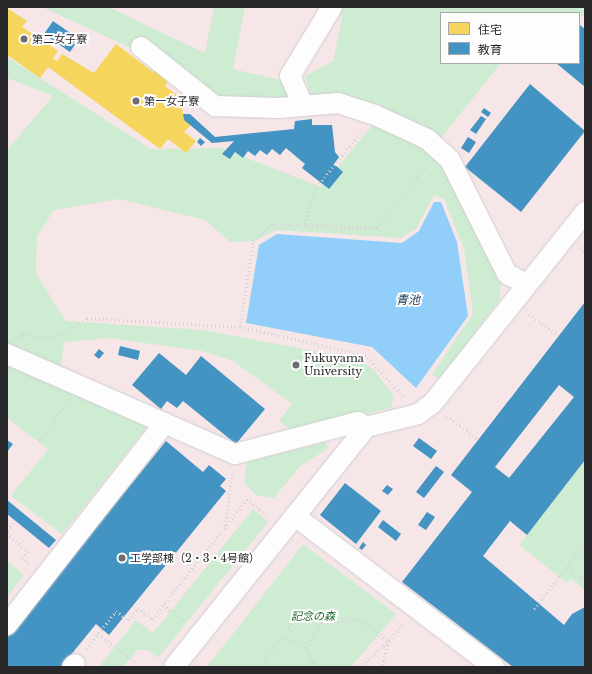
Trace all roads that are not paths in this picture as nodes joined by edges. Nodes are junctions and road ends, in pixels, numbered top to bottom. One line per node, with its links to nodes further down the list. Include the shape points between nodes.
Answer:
1 (332, 7): 3 (lane, via 290,76)
2 (141, 47): 3 (lane, via 215,106)
3 (303, 106): 5 (lane, via 338,103 375,115 427,139 450,160 507,274)
4 (585, 212): 5 (lane)
5 (527, 284): 8 (lane, via 425,409)
6 (10, 346): 7 (lane)
7 (165, 423): 8 (lane, via 235,454 358,422); 10 (lane)
8 (366, 427): 9 (lane)
9 (295, 516): 11 (lane); 12 (lane)
10 (7, 625)
11 (174, 667)
12 (494, 667)

